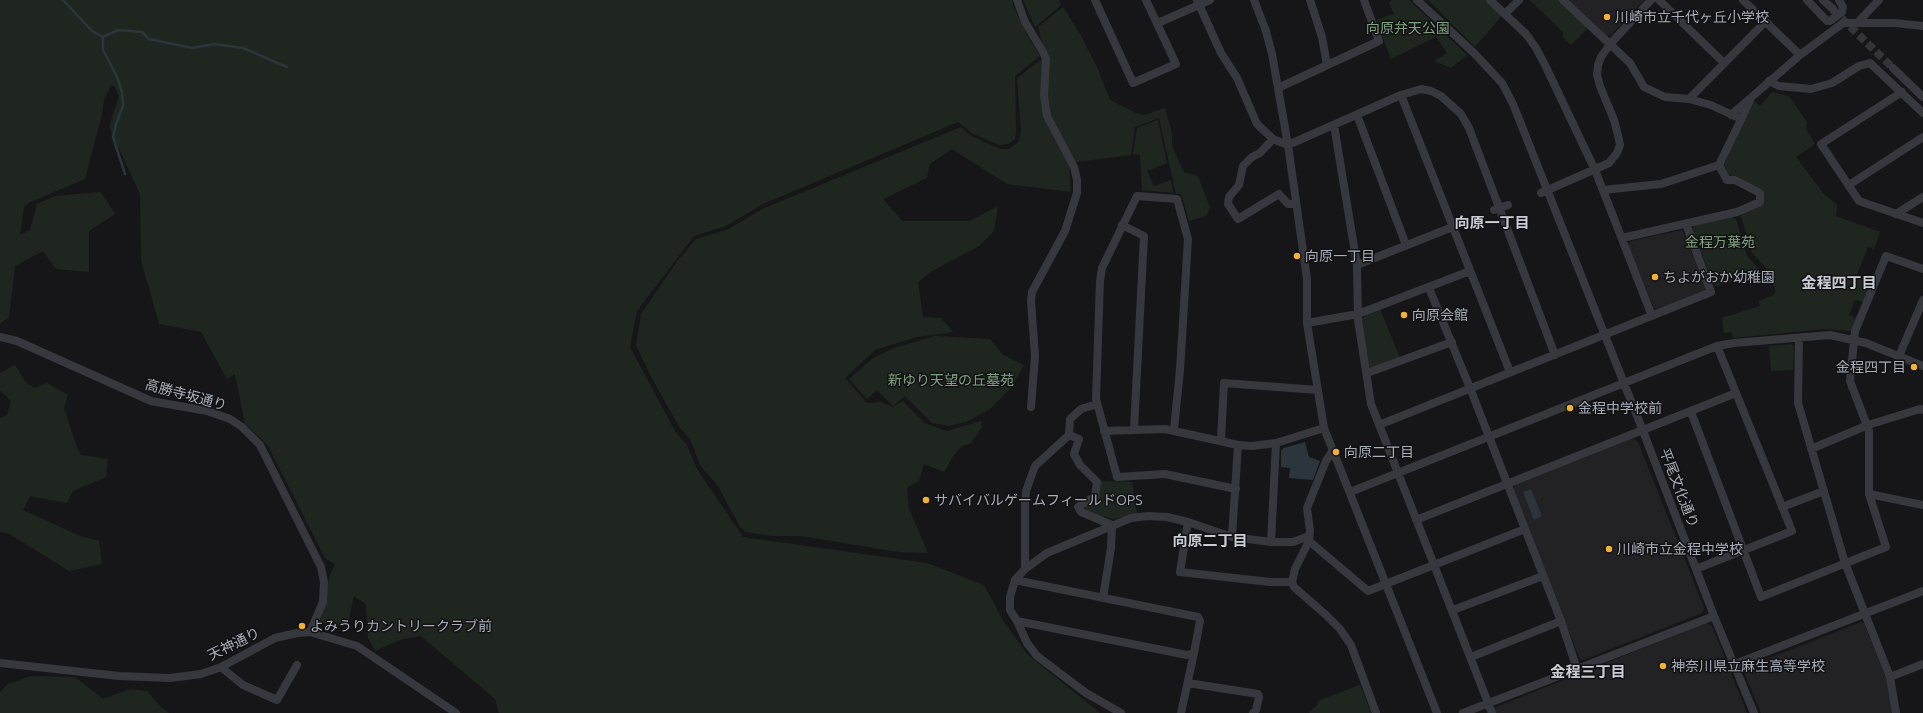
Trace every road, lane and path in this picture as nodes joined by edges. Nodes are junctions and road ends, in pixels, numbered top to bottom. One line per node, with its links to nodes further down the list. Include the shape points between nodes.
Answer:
1 (1017, 0): 86 (street, via 1025,22 1046,60 1044,96 1047,116 1074,167 1077,180 1077,193 1065,231 1032,292 1035,356)
2 (1095, 0): 24 (street, via 1133,83 1176,64)
3 (1146, 0): 24 (street)
4 (1210, 0): 19 (street)
5 (1254, 0): 32 (street, via 1266,31)
6 (1310, 0): 29 (street, via 1322,37)
7 (1364, 0): 29 (street, via 1379,41)
8 (1417, 0): 50 (street, 平尾文化通り, via 1502,83 1513,104)
9 (1490, 0): 20 (street)
10 (1518, 0): 20 (street)
11 (1563, 0): 26 (street)
12 (1651, 0): 26 (street)
13 (1659, 0): 28 (street)
14 (1743, 0): 22 (street)
15 (1807, 0): 21 (street, via 1827,21)
16 (1823, 0): 21 (street)
17 (1839, 0): 21 (street, via 1843,7)
18 (1879, 0): 23 (street)
19 (1198, 2): 24 (street); 44 (street, via 1221,53 1250,104 1257,124)
20 (1506, 14): 47 (street, via 1536,48)
21 (1837, 16): 23 (street); 27 (street)
22 (1765, 22): 27 (street); 28 (street)
23 (1858, 22): 25 (street)
24 (1158, 23)
25 (1921, 23)
26 (1611, 43): 37 (street, via 1630,63 1644,87 1665,97); 47 (street, via 1601,57 1597,75 1614,120 1620,145 1617,154 1609,163)
27 (1800, 55): 31 (street)
28 (1724, 63): 37 (street)
29 (1327, 65): 32 (street)
30 (1893, 68): 36 (street)
31 (1769, 81): 33 (street, via 1779,86 1816,88 1832,83 1860,66 1870,63); 35 (street)
32 (1278, 88): 45 (street)
33 (1902, 92): 38 (street); 48 (street, via 1821,144)
34 (1401, 95): 40 (street); 54 (street, via 1421,89 1431,91 1441,96 1461,114 1469,128); 59 (street)
35 (1753, 97): 39 (street); 41 (street)
36 (1923, 97)
37 (1689, 99): 39 (street)
38 (1923, 113)
39 (1731, 114): 41 (street)
40 (1357, 115): 42 (street); 61 (street)
41 (1741, 119): 46 (street)
42 (1334, 125): 45 (street); 62 (street)
43 (1923, 137): 48 (street)
44 (1274, 139): 45 (street); 52 (street, via 1243,166 1239,186 1229,197 1228,204 1238,219 1278,194 1288,204)
45 (1288, 145): 52 (street)
46 (1719, 165): 49 (street, via 1661,184); 57 (street, via 1727,180 1734,180 1760,193 1760,202 1737,212)
47 (1595, 170): 49 (street); 50 (street)
48 (1849, 185): 55 (street, via 1859,201)
49 (1603, 190): 60 (street)
50 (1544, 191): 70 (street, 平尾文化通り)
51 (1923, 196): 55 (street)
52 (1295, 204): 69 (street, via 1307,280)
53 (1508, 205): 54 (street)
54 (1496, 209): 76 (street)
55 (1896, 214): 56 (street)
56 (1923, 223)
57 (1686, 224): 60 (street); 68 (street, via 1711,292)
58 (1122, 225): 85 (street, via 1102,268); 92 (street, via 1144,236); 93 (street, via 1137,196 1177,199 1182,213 1188,239)
59 (1456, 226): 61 (street); 64 (street)
60 (1622, 238): 68 (street)
61 (1406, 245): 62 (street)
62 (1357, 265): 67 (street)
63 (1923, 270): 73 (street, via 1886,256 1855,331)
64 (1470, 271): 65 (street); 79 (street)
65 (1429, 288): 67 (street); 74 (street)
66 (1923, 300): 77 (street)
67 (1358, 314): 69 (street); 80 (street)
68 (1652, 316): 70 (street)
69 (1308, 323): 83 (street)
70 (1604, 336): 76 (street); 81 (street, 平尾文化通り)
71 (0, 337): 134 (street, 高勝寺坂通り, via 17,341 151,401 207,411 230,419 242,427 260,445 321,567 324,582 323,602)
72 (1799, 338): 73 (street, via 1830,335); 75 (street); 101 (street, via 1798,403)
73 (1854, 340): 77 (street); 90 (street, via 1850,381)
74 (1452, 342): 80 (street); 82 (street)
75 (1717, 346): 81 (street); 84 (street)
76 (1555, 355): 79 (street)
77 (1899, 356): 78 (street)
78 (1923, 366)
79 (1510, 372): 82 (street)
80 (1367, 373): 89 (street, via 1371,404)
81 (1624, 383): 95 (street, 平尾文化通り); 97 (street)
82 (1470, 388): 89 (street); 97 (street)
83 (1318, 390): 91 (street); 98 (street, via 1224,382)
84 (1736, 393): 88 (street); 110 (street)
85 (1097, 404): 94 (street); 96 (street, via 1081,409 1070,419)
86 (1031, 406)
87 (1923, 410): 90 (street)
88 (1691, 412): 95 (street); 118 (street)
89 (1379, 425): 103 (street)
90 (1868, 425): 101 (street); 108 (street)
91 (1324, 428): 99 (street); 102 (street)
92 (1134, 429): 93 (street); 94 (street)
93 (1174, 430): 98 (street)
94 (1104, 431): 105 (street, via 1117,477 1165,474)
95 (1643, 431): 104 (street); 122 (street, 平尾文化通り)
96 (1069, 435): 113 (street, via 1079,439 1074,454 1080,465 1097,482 1095,496 1078,506 1081,512); 121 (street, via 1035,466 1026,491)
97 (1489, 436): 103 (street); 104 (street)
98 (1221, 440): 100 (street)
99 (1276, 443): 100 (street); 117 (street)
100 (1238, 445): 105 (street)
101 (1811, 449): 106 (street)
102 (1333, 450): 107 (street); 116 (street, via 1307,508)
103 (1397, 472): 107 (street); 111 (street)
104 (1507, 484): 111 (street); 114 (street)
105 (1236, 488): 115 (street)
106 (1824, 491): 110 (street); 119 (street)
107 (1350, 492): 126 (street)
108 (1869, 494): 109 (street); 119 (street, via 1886,548)
109 (1923, 505)
110 (1782, 506): 118 (street, via 1792,531)
111 (1416, 520): 120 (street)
112 (1188, 522): 113 (street, via 1148,516 1131,518); 115 (street); 125 (street, via 1180,572)
113 (1112, 525): 121 (street, via 1047,554); 128 (street)
114 (1525, 529): 120 (street); 123 (street)
115 (1232, 537): 117 (street)
116 (1309, 538): 117 (street, via 1292,542); 125 (street); 126 (street, via 1368,591)
117 (1271, 542)
118 (1744, 550): 119 (street, via 1761,596); 122 (street)
119 (1845, 563): 130 (street)
120 (1434, 565): 126 (street); 129 (street)
121 (1025, 569): 124 (street)
122 (1696, 569): 131 (street, 平尾文化通り)
123 (1543, 576): 129 (street); 133 (street)
124 (1015, 580): 128 (street); 132 (street, via 1010,597 1010,610)
125 (1292, 582): 150 (street, via 1294,587 1340,629 1351,646)
126 (1386, 584): 151 (street)
127 (1923, 591): 130 (street)
128 (1103, 598): 135 (street, via 1198,617 1200,621)
129 (1453, 610): 136 (street)
130 (1865, 614): 138 (street); 143 (street)
131 (1714, 616): 138 (street, 平尾文化通り); 142 (street)
132 (1017, 621): 135 (street, via 1187,655); 147 (street, via 1027,643 1037,656 1086,693)
133 (1561, 621): 136 (street); 142 (street)
134 (310, 632): 141 (street, 天神通り, via 275,638); 146 (street, 天神通り, via 357,646)
135 (1194, 653): 144 (street)
136 (1471, 657): 145 (street)
137 (0, 663): 141 (street, 天神通り, via 119,676 170,678 201,674)
138 (1735, 664): 154 (street, 平尾文化通り)
139 (1923, 664): 143 (street)
140 (297, 665): 141 (street, via 277,700 243,685)
141 (221, 667)
142 (1577, 669): 145 (street)
143 (1890, 677): 155 (street)
144 (1188, 683): 148 (street); 149 (street, via 1258,694 1256,710)
145 (1488, 703): 152 (street); 153 (street)
146 (456, 713)
147 (1121, 713)
148 (1181, 713)
149 (1253, 713)
150 (1376, 713)
151 (1437, 713)
152 (1463, 713)
153 (1492, 713)
154 (1754, 713)
155 (1896, 713)

